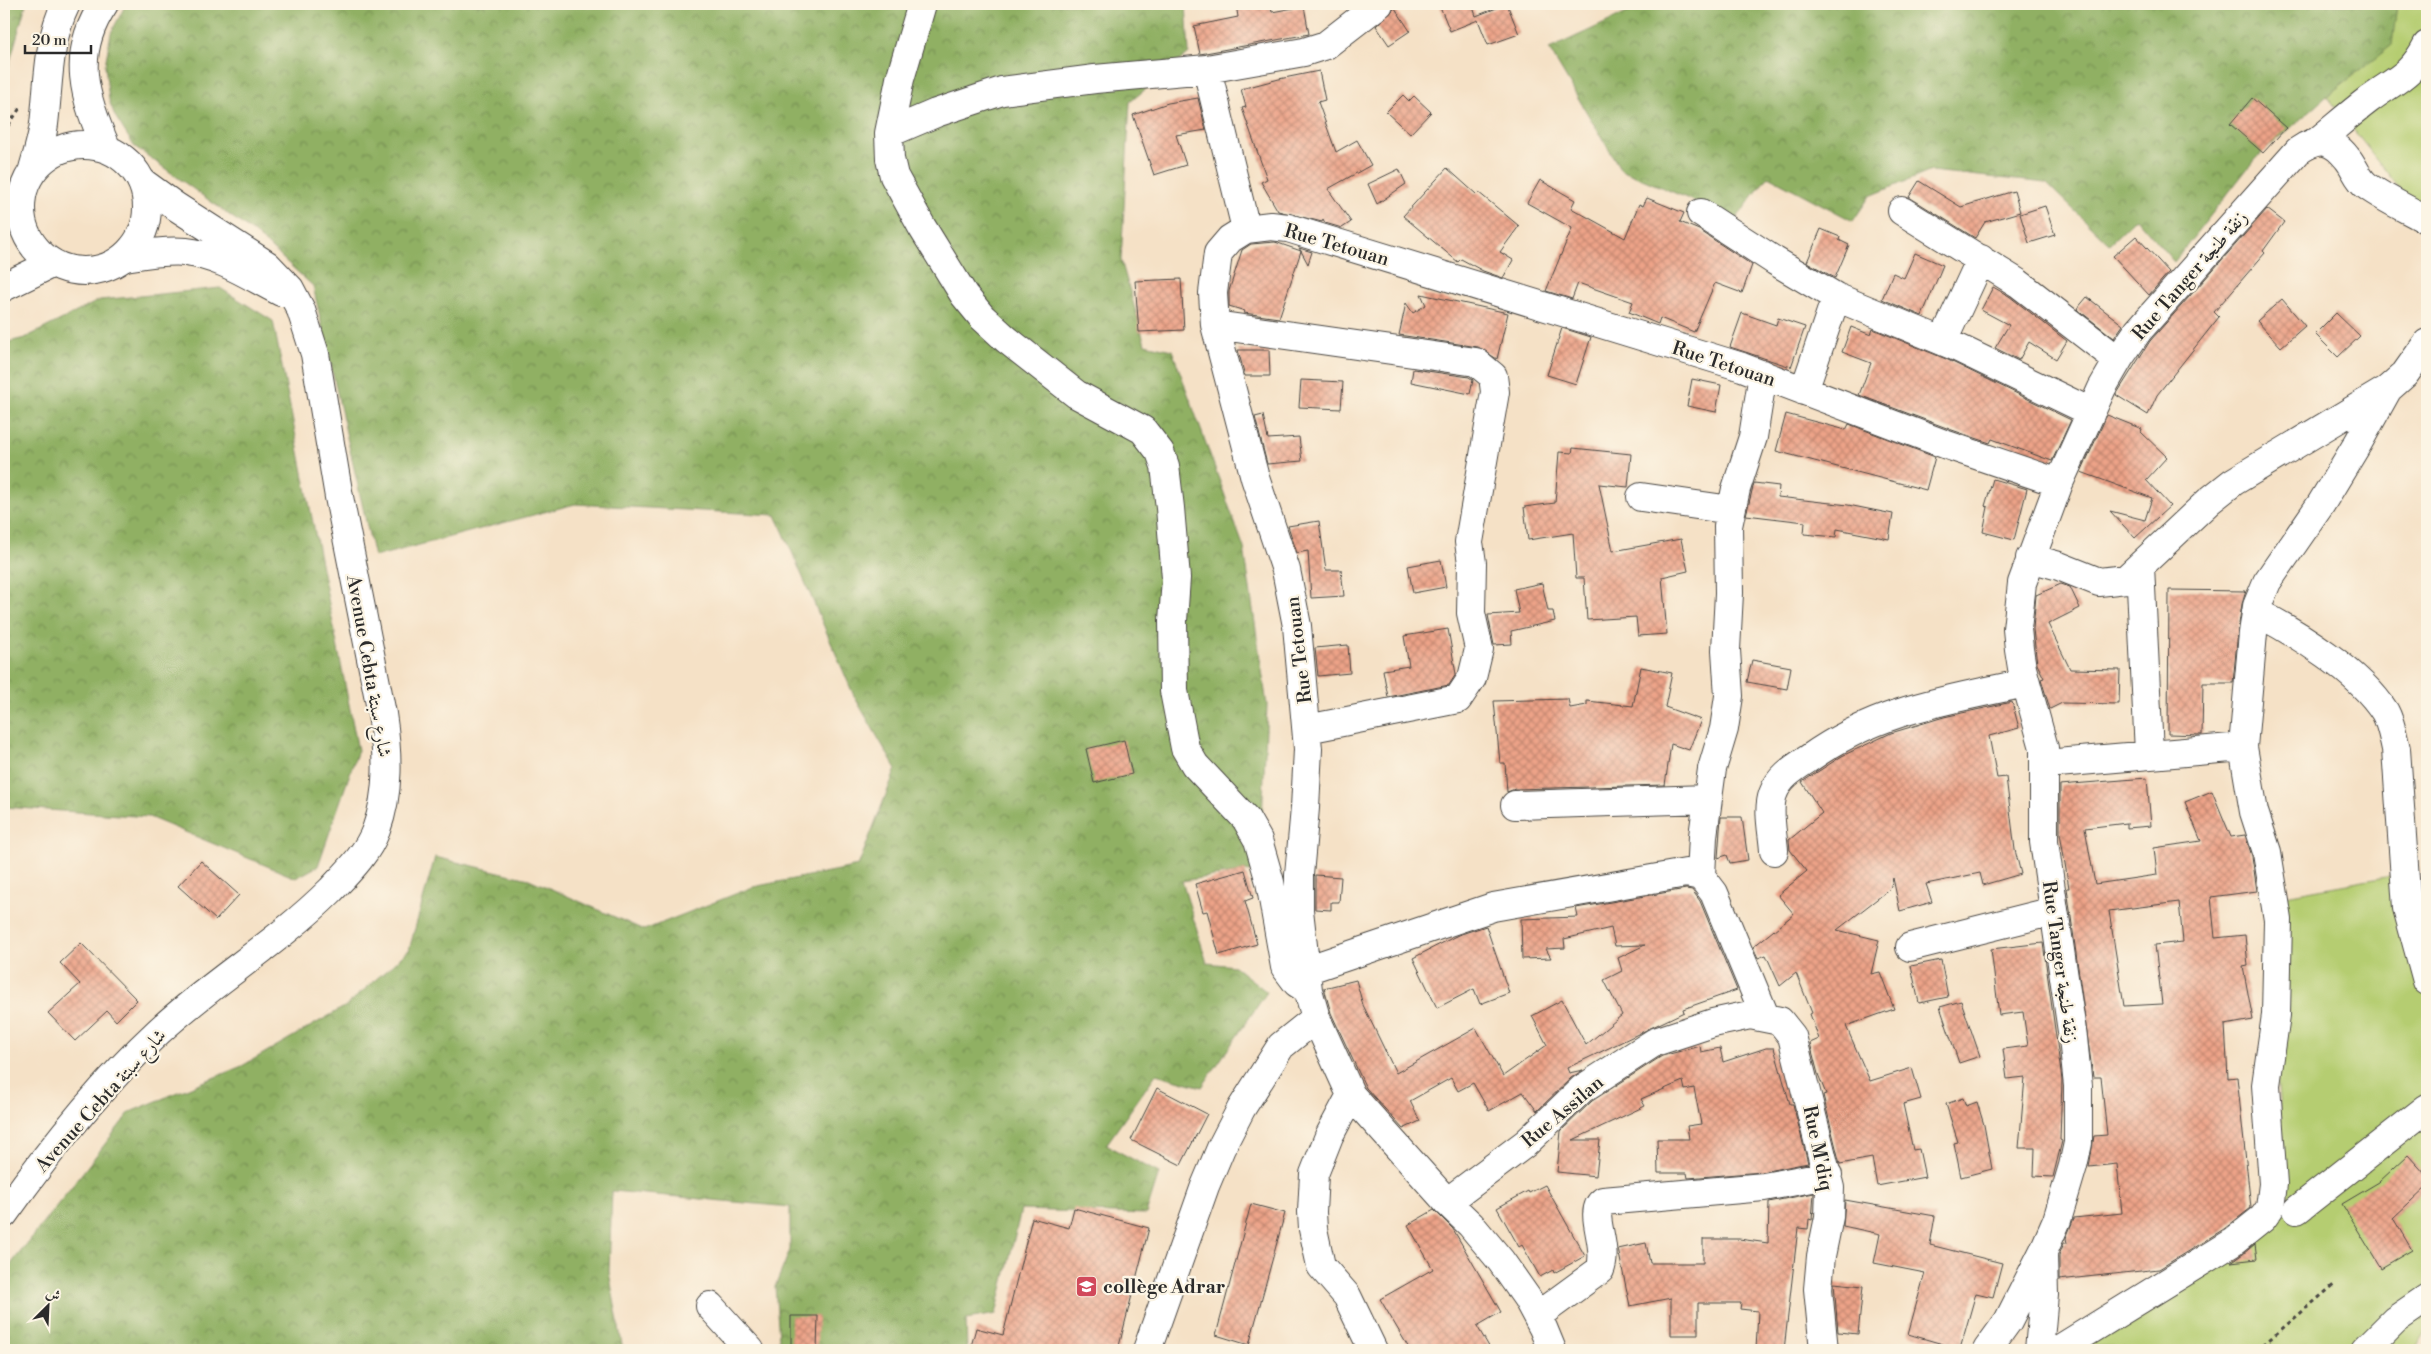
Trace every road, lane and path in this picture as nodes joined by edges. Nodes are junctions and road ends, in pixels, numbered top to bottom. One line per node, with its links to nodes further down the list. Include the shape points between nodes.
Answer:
1 (66, 4): 10 (street, via 48,58 44,122)
2 (104, 4): 9 (street, via 89,33 83,54 83,70 90,106)
3 (922, 4): 7 (street, via 900,78)
4 (1379, 4): 6 (street, via 1326,45 1304,52)
5 (2427, 45): 8 (street, Rue Tanger زنقة طنجة, via 2408,73 2370,98)
6 (1207, 69): 7 (street, via 1086,80 1002,92 936,113); 16 (street)
7 (889, 134): 49 (street, via 894,176 905,199 964,294 982,317 1076,394 1143,430 1160,452 1170,508 1176,578 1174,691 1185,748 1195,765 1246,819 1258,840 1270,882 1285,967 1297,983)
8 (2319, 140): 15 (street, via 2328,142 2347,158 2364,185); 27 (street, Rue Tanger زنقة طنجة, via 2298,152 2138,331)
9 (107, 149): 10 (street, via 75,145 45,158); 11 (street, via 133,168)
10 (34, 170): 12 (street, via 25,185)
11 (142, 182): 18 (street, via 147,198 144,230); 23 (street, Avenue Cebta شارع سبتة, via 268,265)
12 (21, 203): 17 (street); 20 (street, via 22,221 28,238)
13 (1902, 212): 19 (street)
14 (1701, 213): 22 (street)
15 (2427, 220)
16 (1246, 229): 24 (street, Rue Tetouan, via 1230,239 1218,253 1214,278); 28 (street, Rue Tetouan, via 1271,226 1312,235)
17 (4, 234)
18 (125, 257): 20 (street, via 90,271 71,270); 23 (street, via 173,252 199,255 224,263)
19 (1981, 260): 25 (street); 27 (street, via 2018,282)
20 (53, 263): 21 (street)
21 (4, 287)
22 (1836, 297): 25 (street); 30 (street)
23 (296, 300): 58 (street, Avenue Cebta شارع سبتة, via 315,354 383,722 387,767 379,821 362,855 317,903 269,945 171,1020 123,1067)
24 (1215, 325): 39 (street, Rue Tetouan, via 1255,478 1282,553 1292,593); 39 (street, via 1476,362 1494,376 1468,542 1472,562 1471,613 1479,649 1472,678 1458,699)
25 (1942, 341): 31 (street)
26 (2427, 343): 29 (street, via 2405,374)
27 (2118, 360): 31 (street, Rue Tanger زنقة طنجة)
28 (1763, 374): 30 (street, Rue Tetouan); 34 (street, via 1753,437)
29 (2388, 389): 36 (street, via 2233,482); 37 (street, via 2321,504 2267,582)
30 (1804, 392): 32 (street, Rue Tetouan)
31 (2091, 412): 32 (street, Rue Tanger زنقة طنجة)
32 (2059, 483): 35 (street, Rue Tanger زنقة طنجة)
33 (1641, 496): 34 (street)
34 (1731, 510): 43 (street, via 1726,650 1729,696)
35 (2030, 558): 36 (street, via 2099,582 2126,579); 38 (street, Rue Tanger زنقة طنجة, via 2022,583 2017,629)
36 (2140, 566): 41 (street)
37 (2256, 612): 40 (street); 50 (street, via 2288,628 2336,664 2360,684 2385,712 2396,748 2407,908)
38 (2026, 683): 42 (street, Rue Tanger زنقة طنجة, via 2042,735); 45 (street, via 1928,703 1888,715 1820,750 1784,776 1776,789 1771,807)
39 (1307, 729): 49 (street, Rue Tetouan, via 1299,875 1299,910)
40 (2243, 747): 41 (street); 71 (street, via 2278,920 2276,1015 2266,1085 2272,1184 2270,1208 2263,1218 2233,1242)
41 (2149, 754): 42 (street)
42 (2046, 764): 47 (street, Rue Tanger زنقة طنجة, via 2044,842)
43 (1708, 799): 44 (street); 46 (street)
44 (1515, 805)
45 (1774, 851)
46 (1701, 876): 49 (street, via 1679,873 1493,907); 51 (street, via 1714,893)
47 (2054, 911): 48 (street); 59 (street, Rue Tanger زنقة طنجة, via 2066,977 2077,1076 2078,1135 2066,1190)
48 (1910, 947)
49 (1307, 980): 52 (street, Rue Tetouan)
50 (2427, 981)
51 (1753, 1016): 55 (street, Rue M'diq, via 1780,1021 1792,1036); 56 (street, Rue Assilan, via 1655,1042 1582,1089 1526,1143)
52 (1316, 1018): 53 (street, Rue Tetouan); 65 (street, via 1281,1046 1225,1140 1205,1186)
53 (1351, 1095): 56 (street, Rue Tetouan); 66 (street, via 1329,1136 1314,1174 1312,1221 1321,1266 1347,1296)
54 (2427, 1108): 57 (street)
55 (1828, 1176): 63 (street, via 1764,1187 1603,1201 1597,1207 1596,1217 1604,1250 1600,1270); 68 (street, Rue M'diq, via 1829,1217 1818,1289)
56 (1447, 1202): 63 (street, Rue Tetouan, via 1501,1261)
57 (2297, 1210)
58 (4, 1214)
59 (2043, 1252): 69 (street, Rue Tanger زنقة طنجة, via 2008,1321); 70 (street, via 2044,1294)
60 (2336, 1283): 72 (path)
61 (2427, 1298): 73 (street, via 2395,1320)
62 (710, 1306): 64 (street)
63 (1537, 1316): 67 (street, Rue Tetouan)
64 (750, 1350)
65 (1147, 1350)
66 (1373, 1350)
67 (1552, 1350)
68 (1824, 1350)
69 (1987, 1350)
70 (2039, 1350)
71 (2058, 1350)
72 (2257, 1350)
73 (2365, 1350)

